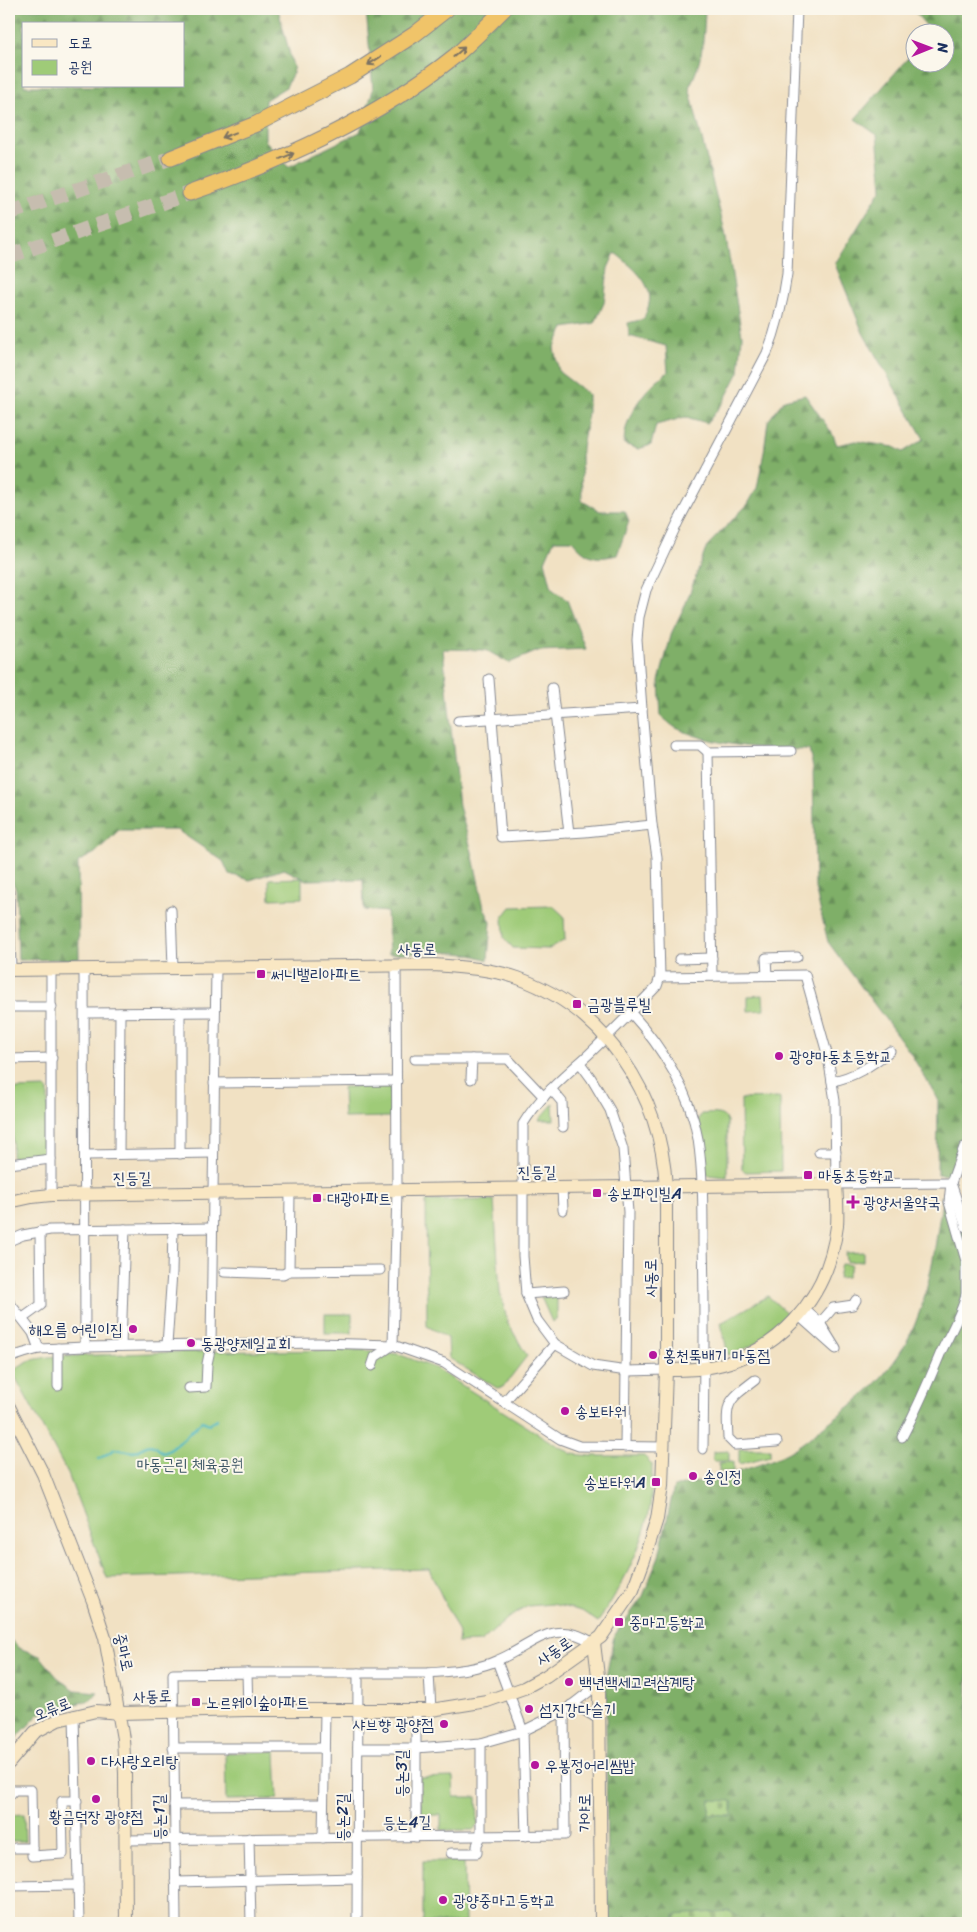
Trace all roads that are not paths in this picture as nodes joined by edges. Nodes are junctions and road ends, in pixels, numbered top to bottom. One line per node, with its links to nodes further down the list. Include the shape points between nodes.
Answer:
1 (504, 9): 5 (highway, one-way to 1, via 306,147 380,107 456,55)
2 (798, 9): 8 (street, via 786,274 778,324 767,353 646,590 637,640)
3 (446, 10): 4 (highway, one-way to 4, via 350,76 256,124)
4 (171, 158)
5 (190, 193)
6 (489, 679): 10 (street)
7 (552, 688): 9 (street)
8 (642, 710): 9 (street); 15 (street)
9 (555, 715): 10 (street); 16 (street)
10 (491, 718): 11 (street); 16 (street, via 502,837)
11 (458, 721)
12 (674, 745): 14 (street, via 700,745)
13 (791, 751): 14 (street)
14 (708, 752): 21 (street)
15 (652, 825): 16 (street); 31 (street, via 657,857)
16 (569, 833)
17 (9, 893): 19 (street)
18 (171, 910): 25 (street)
19 (10, 932): 28 (street)
20 (797, 957): 29 (street, via 766,958)
21 (712, 958): 22 (street); 30 (street)
22 (679, 959)
23 (396, 964): 24 (street, 사동로); 39 (street, 사동로, via 460,966 515,977 570,1004); 47 (street)
24 (216, 967): 25 (street, 사동로); 35 (street)
25 (173, 968): 27 (street, 사동로)
26 (51, 969): 27 (street, 사동로); 28 (street, 사동로); 33 (street)
27 (84, 969): 36 (street)
28 (10, 970)
29 (766, 975): 30 (street); 48 (street, via 805,975)
30 (712, 976): 31 (street)
31 (660, 977): 38 (street, via 658,986)
32 (9, 1007): 33 (street)
33 (52, 1007): 42 (street)
34 (180, 1012): 35 (street); 37 (street); 58 (street)
35 (215, 1012): 49 (street)
36 (85, 1013): 37 (street); 59 (street)
37 (120, 1013): 57 (street)
38 (631, 1013): 39 (street); 64 (street, via 645,1028 678,1080 698,1138)
39 (607, 1037): 45 (street); 66 (street, 사동로, via 646,1100 659,1140)
40 (890, 1051): 48 (street, via 866,1069)
41 (9, 1058): 42 (street)
42 (52, 1058): 60 (street)
43 (415, 1059): 44 (street)
44 (472, 1059): 46 (street); 51 (street, via 508,1059)
45 (580, 1063): 50 (street); 65 (street, via 610,1110 623,1149)
46 (472, 1079)
47 (397, 1081): 49 (street); 69 (street)
48 (832, 1081): 55 (street)
49 (214, 1083): 56 (street)
50 (551, 1089): 51 (street); 52 (street, via 562,1102)
51 (544, 1097): 67 (street, via 523,1124)
52 (562, 1127)
53 (968, 1146): 63 (street, via 964,1147)
54 (819, 1152): 55 (street)
55 (836, 1152): 62 (street)
56 (213, 1153): 58 (street); 71 (street)
57 (119, 1154): 58 (street); 59 (street)
58 (180, 1154)
59 (86, 1155): 72 (street)
60 (51, 1159): 61 (street); 73 (street)
61 (9, 1164)
62 (836, 1184): 63 (street, 진등길); 64 (street, 진등길); 91 (street, via 837,1225 832,1248 818,1289)
63 (951, 1184): 80 (street); 88 (street, via 948,1202 966,1260)
64 (702, 1186): 66 (street, 진등길); 106 (street)
65 (627, 1187): 66 (street, 진등길); 68 (street, 진등길); 108 (street)
66 (666, 1187): 107 (street, 사동로)
67 (523, 1188): 68 (street, 진등길); 69 (street, 진등길); 87 (street)
68 (562, 1188): 75 (street)
69 (397, 1190): 70 (street, 진등길); 96 (street)
70 (290, 1192): 71 (street, 진등길); 84 (street)
71 (213, 1193): 72 (street, 진등길); 78 (street)
72 (86, 1194): 73 (street, 진등길); 79 (street)
73 (51, 1195): 74 (street, 진등길)
74 (9, 1202)
75 (563, 1210)
76 (125, 1228): 77 (street); 79 (street); 100 (street)
77 (173, 1228): 78 (street); 98 (street)
78 (212, 1228): 99 (street)
79 (85, 1229): 81 (street); 101 (street)
80 (968, 1229)
81 (40, 1231): 82 (street); 93 (street, via 41,1305)
82 (9, 1241)
83 (380, 1270): 84 (street)
84 (289, 1271): 85 (street, via 283,1274)
85 (224, 1272)
86 (564, 1291): 87 (street)
87 (526, 1294): 97 (street, via 537,1320)
88 (967, 1295): 92 (street)
89 (856, 1300): 94 (street, via 853,1305 833,1308)
90 (9, 1302): 93 (street)
91 (802, 1312): 94 (street); 94 (street, via 836,1349); 106 (street, via 772,1341 754,1352)
92 (962, 1312): 95 (street); 114 (street)
93 (23, 1318): 103 (street)
94 (820, 1323)
95 (968, 1323)
96 (393, 1344): 99 (street); 105 (street, via 374,1357); 112 (street, via 444,1363)
97 (555, 1344): 108 (street, via 593,1366); 112 (street)
98 (167, 1345): 99 (street); 100 (street)
99 (211, 1345): 111 (street, via 206,1387)
100 (121, 1346): 101 (street)
101 (85, 1347): 102 (street)
102 (58, 1348): 103 (street); 110 (street)
103 (39, 1349): 104 (street)
104 (9, 1358)
105 (372, 1366)
106 (704, 1368): 107 (street); 118 (street)
107 (666, 1370): 108 (street); 117 (street, 사동로)
108 (627, 1371): 116 (street)
109 (755, 1380): 115 (street, via 732,1398 727,1411 728,1438 735,1445)
110 (58, 1386)
111 (189, 1388)
112 (504, 1402): 116 (street, via 560,1439 579,1446)
113 (9, 1407): 133 (street, 중마로, via 43,1474 93,1601 105,1638)
114 (902, 1437)
115 (778, 1442)
116 (625, 1447): 117 (street)
117 (664, 1447): 119 (street, 사동로, via 657,1519 644,1560 632,1590)
118 (703, 1449)
119 (594, 1643): 120 (street, via 579,1634 560,1630); 124 (street, 가야로); 125 (street, 사동로, via 560,1668)
120 (497, 1661): 121 (street, via 451,1671); 125 (street)
121 (429, 1672): 123 (street); 130 (street)
122 (247, 1673): 123 (street); 127 (street); 131 (street, 등논1길, via 172,1674)
123 (358, 1673): 132 (street, 등논2길)
124 (599, 1684): 126 (street); 135 (street, 가야로)
125 (508, 1694): 130 (street, 사동로, via 488,1701); 136 (street)
126 (567, 1708): 135 (street, via 582,1709); 136 (street); 148 (street, 등논4길, via 565,1835)
127 (248, 1710): 128 (street, 사동로); 131 (street, 사동로)
128 (325, 1710): 132 (street, 사동로); 139 (street)
129 (416, 1710): 130 (street, 사동로); 132 (street, 사동로); 141 (street, 등논3길)
130 (431, 1710)
131 (173, 1711): 133 (street, 사동로); 138 (street, 등논1길)
132 (358, 1711): 140 (street, 등논2길)
133 (120, 1713): 134 (street, 오류로, via 96,1711); 154 (street, 중마로, via 125,1772)
134 (74, 1715): 142 (street, 오류로, via 35,1732); 144 (street)
135 (600, 1720): 168 (street, 가야로)
136 (522, 1731): 137 (street); 148 (street)
137 (481, 1743): 141 (street); 147 (street)
138 (173, 1748): 139 (street); 146 (street, 등논1길)
139 (324, 1748): 145 (street)
140 (358, 1748): 141 (street); 149 (street, 등논2길)
141 (416, 1748): 150 (street, 등논3길)
142 (9, 1763)
143 (9, 1796): 156 (street, via 14,1790 31,1790)
144 (76, 1801): 156 (street, via 62,1801 63,1854 32,1856); 161 (street)
145 (323, 1804): 146 (street); 152 (street)
146 (174, 1805): 153 (street, 등논1길)
147 (481, 1836): 148 (street, 등논4길); 150 (street, 등논4길); 157 (street, via 477,1853)
148 (526, 1836)
149 (357, 1837): 150 (street, 등논4길); 152 (street, 등논4길); 158 (street, 등논2길)
150 (416, 1837)
151 (249, 1838): 152 (street, 등논4길); 153 (street, 등논4길); 159 (street)
152 (323, 1838)
153 (175, 1839): 154 (street, 등논4길); 160 (street, 등논1길)
154 (125, 1840): 164 (street, 중마로)
155 (15, 1848): 156 (street)
156 (32, 1848)
157 (451, 1853)
158 (357, 1878): 159 (street); 167 (street, 등논2길)
159 (250, 1881): 160 (street); 166 (street)
160 (175, 1882): 165 (street, 등논1길)
161 (78, 1885): 162 (street); 163 (street)
162 (9, 1886)
163 (79, 1923)
164 (126, 1923)
165 (176, 1923)
166 (251, 1923)
167 (357, 1923)
168 (601, 1923)

